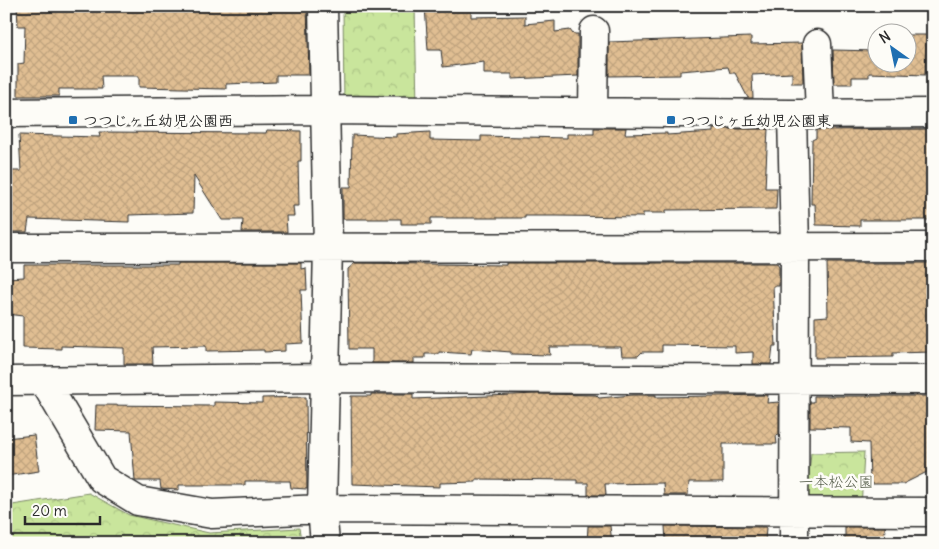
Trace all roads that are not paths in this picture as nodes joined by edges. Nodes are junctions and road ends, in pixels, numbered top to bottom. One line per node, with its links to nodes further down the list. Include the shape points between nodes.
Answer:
1 (323, 6): 4 (street)
2 (594, 31): 5 (street)
3 (818, 44): 9 (street)
4 (325, 110): 5 (street); 7 (street); 10 (street)
5 (592, 112): 8 (street)
6 (933, 112): 9 (street)
7 (6, 113)
8 (792, 114): 9 (street); 13 (street)
9 (820, 114)
10 (328, 247): 12 (street); 13 (street); 14 (street)
11 (933, 247): 13 (street)
12 (6, 248)
13 (795, 248): 15 (street)
14 (326, 378): 15 (street); 18 (street); 19 (street)
15 (795, 379): 16 (street); 20 (street)
16 (933, 380)
17 (6, 381): 18 (street)
18 (44, 381): 19 (street, via 102,479 138,501 212,514)
19 (322, 509): 20 (street); 22 (street)
20 (793, 512): 21 (street); 23 (street)
21 (933, 512)
22 (324, 543)
23 (794, 543)

